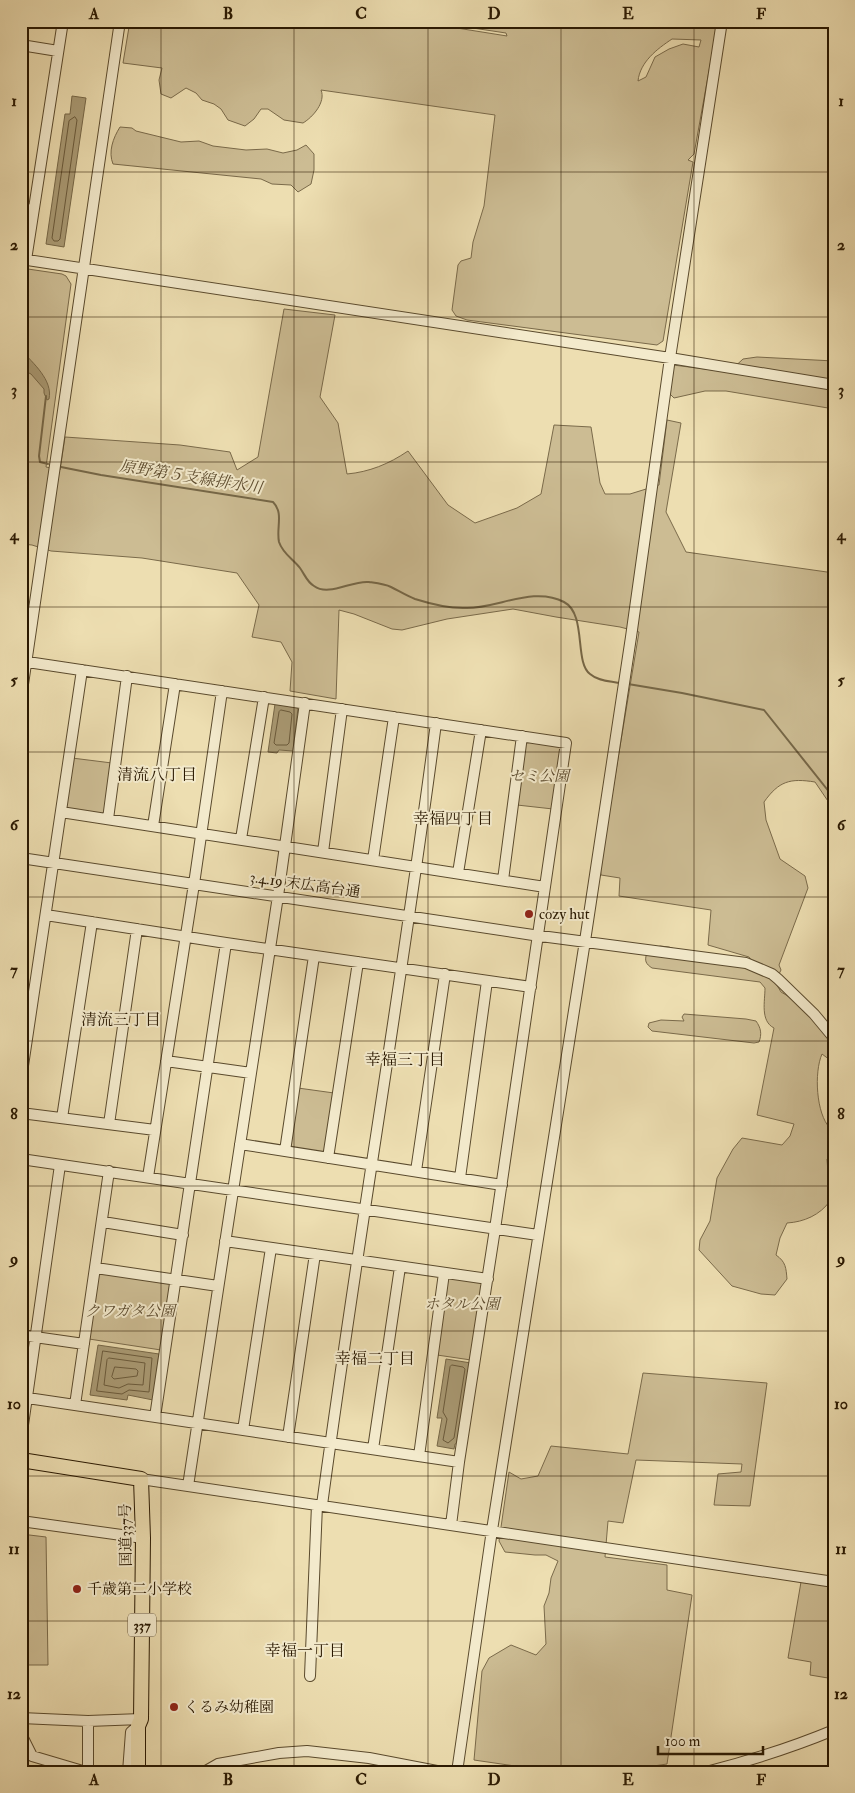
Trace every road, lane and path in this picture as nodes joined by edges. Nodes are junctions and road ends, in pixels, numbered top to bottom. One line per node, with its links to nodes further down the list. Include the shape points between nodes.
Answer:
1 (63, 21): 5 (street)
2 (120, 21): 9 (street)
3 (722, 21): 10 (street)
4 (21, 45): 5 (street)
5 (58, 50): 7 (street)
6 (21, 209): 7 (street)
7 (34, 210): 8 (street)
8 (24, 259): 9 (street)
9 (83, 267): 10 (street); 12 (street)
10 (670, 358): 11 (street); 47 (street)
11 (834, 385)
12 (24, 661): 13 (street); 18 (street)
13 (82, 670): 14 (street); 25 (street)
14 (128, 676): 15 (street); 26 (street)
15 (175, 684): 16 (street); 27 (street)
16 (222, 691): 17 (street); 28 (street)
17 (264, 697): 19 (street); 29 (street)
18 (21, 698)
19 (305, 703): 20 (street); 30 (street)
20 (342, 709): 21 (street); 31 (street)
21 (394, 717): 22 (street); 33 (street)
22 (436, 723): 23 (street); 35 (street)
23 (481, 730): 24 (street); 36 (street)
24 (522, 736): 37 (street); 39 (street, via 566,743)
25 (61, 812): 26 (street); 34 (street)
26 (108, 819): 27 (street)
27 (154, 826): 28 (street)
28 (201, 833): 29 (street); 38 (street)
29 (241, 839): 30 (street)
30 (285, 846): 31 (street); 40 (street)
31 (323, 852): 33 (street)
32 (21, 858): 34 (street, 3.4.19 末広高台通)
33 (373, 860): 35 (street)
34 (54, 862): 38 (street, 3.4.19 末広高台通); 41 (street)
35 (418, 866): 36 (street); 42 (street)
36 (458, 873): 37 (street)
37 (503, 880): 39 (street)
38 (194, 884): 40 (street, 3.4.19 末広高台通); 46 (street)
39 (545, 887): 45 (street)
40 (278, 896): 42 (street, 3.4.19 末広高台通); 49 (street)
41 (46, 915): 43 (street); 56 (street)
42 (409, 916): 45 (street, 3.4.19 末広高台通); 52 (street)
43 (92, 922): 44 (street); 63 (street)
44 (137, 929): 46 (street); 64 (street)
45 (538, 935): 47 (street, 3.4.19 末広高台通); 55 (street)
46 (186, 937): 48 (street); 58 (street)
47 (585, 941): 57 (street, 3.4.19 末広高台通, via 746,963 778,979); 83 (street)
48 (226, 943): 49 (street); 59 (street)
49 (270, 950): 50 (street); 60 (street)
50 (314, 956): 51 (street); 67 (street)
51 (358, 962): 52 (street); 68 (street)
52 (401, 968): 53 (street); 70 (street)
53 (445, 974): 54 (street); 73 (street)
54 (487, 980): 55 (street); 75 (street)
55 (531, 987): 77 (street)
56 (26, 1014): 61 (street)
57 (834, 1038)
58 (166, 1061): 59 (street); 65 (street)
59 (207, 1067): 60 (street); 76 (street)
60 (251, 1073): 66 (street)
61 (21, 1079)
62 (21, 1112): 63 (street)
63 (62, 1118): 64 (street)
64 (109, 1124): 65 (street)
65 (155, 1130): 74 (street)
66 (240, 1144): 67 (street); 78 (street)
67 (285, 1151): 68 (street)
68 (328, 1158): 70 (street)
69 (21, 1159): 71 (street)
70 (371, 1164): 73 (street); 79 (street)
71 (60, 1165): 72 (street); 95 (street)
72 (109, 1171): 74 (street); 80 (street)
73 (416, 1171): 75 (street)
74 (148, 1177): 76 (street)
75 (460, 1178): 77 (street)
76 (190, 1184): 78 (street); 82 (street)
77 (502, 1185): 81 (street)
78 (232, 1190): 79 (street); 84 (street)
79 (364, 1210): 81 (street); 87 (street)
80 (103, 1222): 82 (street); 89 (street)
81 (496, 1229): 83 (street); 92 (street)
82 (182, 1235): 91 (street)
83 (538, 1235): 114 (street)
84 (225, 1241): 85 (street); 93 (street)
85 (271, 1248): 86 (street); 101 (street)
86 (314, 1254): 87 (street); 102 (street)
87 (357, 1261): 88 (street); 104 (street)
88 (400, 1267): 90 (street); 105 (street)
89 (96, 1268): 91 (street); 96 (street)
90 (444, 1273): 92 (street); 106 (street)
91 (176, 1280): 93 (street); 99 (street)
92 (488, 1280): 108 (street)
93 (218, 1286): 100 (street)
94 (21, 1335): 95 (street)
95 (35, 1337): 96 (street); 97 (street)
96 (84, 1344): 98 (street)
97 (24, 1397): 98 (street); 103 (street)
98 (75, 1405): 99 (street)
99 (155, 1417): 100 (street)
100 (198, 1424): 101 (street); 110 (street)
101 (243, 1430): 102 (street)
102 (288, 1437): 104 (street)
103 (21, 1439)
104 (330, 1443): 105 (street); 111 (street)
105 (373, 1450): 106 (street)
106 (419, 1456): 108 (street)
107 (21, 1460): 109 (highway)
108 (459, 1462): 113 (street)
109 (141, 1479): 110 (street); 115 (highway, 国道337号 / 337)
110 (188, 1486): 111 (street)
111 (320, 1505): 113 (street); 117 (street)
112 (21, 1521): 115 (street)
113 (451, 1525): 114 (street)
114 (492, 1530): 116 (street); 128 (street)
115 (143, 1538): 120 (highway, 国道337号 / 337)
116 (834, 1582)
117 (310, 1676)
118 (21, 1718): 119 (street)
119 (88, 1721): 120 (street); 123 (street)
120 (140, 1722): 124 (street, via 131,1732); 125 (highway, 国道337号 / 337)
121 (834, 1730): 129 (street)
122 (21, 1734): 123 (street, via 32,1756)
123 (87, 1772)
124 (128, 1772)
125 (138, 1772)
126 (204, 1772): 127 (street, via 218,1764 307,1751 369,1758)
127 (442, 1772)
128 (457, 1772)
129 (706, 1772)

